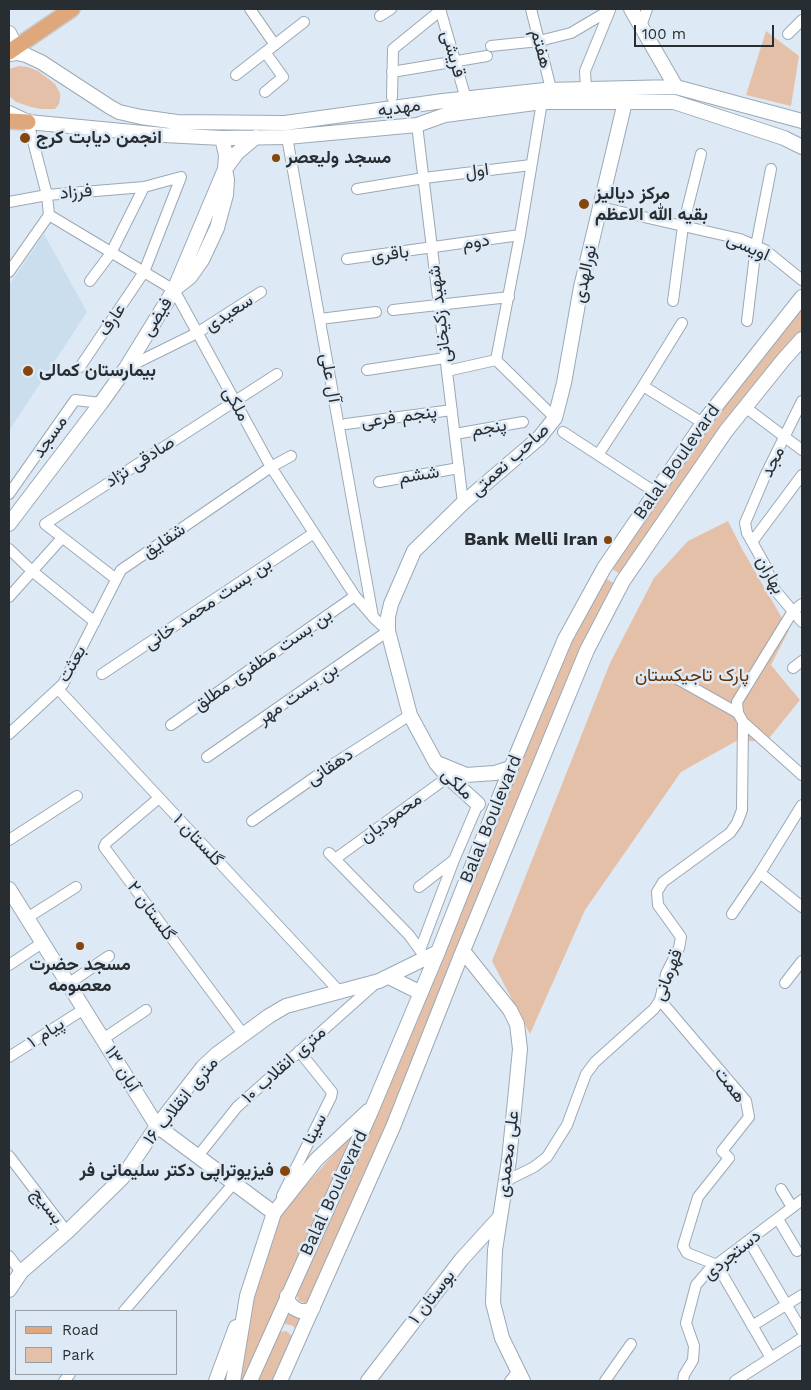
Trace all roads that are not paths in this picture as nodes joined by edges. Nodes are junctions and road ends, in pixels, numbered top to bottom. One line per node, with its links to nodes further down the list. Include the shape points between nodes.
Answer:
1 (72, 9): 16 (main road)
2 (250, 9): 15 (street)
3 (391, 9): 9 (street)
4 (441, 9): 18 (street, قریشی); 19 (street, via 393,49)
5 (531, 9): 14 (street, هفتم)
6 (611, 9): 14 (street, via 571,33); 23 (street, via 586,72)
7 (631, 9): 12 (main road)
8 (647, 9): 12 (street)
9 (380, 16)
10 (802, 20): 13 (street)
11 (304, 22): 15 (street)
12 (641, 26): 21 (main road)
13 (788, 34)
14 (539, 41): 18 (street); 22 (street, هفتم)
15 (275, 44): 17 (street)
16 (14, 48): 26 (main road, مهدیه, via 115,110 177,122 285,123)
17 (265, 52): 20 (street); 24 (street, via 283,77)
18 (455, 60): 19 (street); 26 (street, قریشی)
19 (392, 72): 25 (street)
20 (236, 75)
21 (676, 86): 23 (main road, مهدیه); 32 (main road, مهدیه)
22 (552, 89): 23 (main road, مهدیه); 26 (main road, مهدیه)
23 (586, 89)
24 (265, 92)
25 (392, 97)
26 (466, 99)
27 (542, 102): 28 (main road, مهدیه); 33 (main road, مهدیه, via 445,115); 39 (street)
28 (625, 102): 37 (main road, مهدیه, via 674,102 784,138); 48 (main road, نورالهدی)
29 (9, 113): 31 (main road, مهدیه)
30 (9, 122): 31 (main road)
31 (28, 122): 36 (main road, مهدیه, via 164,136); 46 (street)
32 (802, 122)
33 (417, 124): 35 (main road, مهدیه); 43 (street, شهید زکیخانی)
34 (256, 137): 35 (main road, مهدیه); 36 (main road, مهدیه); 40 (main road, via 237,152)
35 (287, 137): 68 (street, آل علی)
36 (222, 138): 40 (main road)
37 (802, 147)
38 (701, 154): 50 (street)
39 (531, 165): 43 (street, اول); 51 (street)
40 (225, 169): 60 (main road, فیضی, via 226,195 217,228 198,266)
41 (771, 169): 52 (street)
42 (181, 177): 44 (street, فرزاد); 57 (street, فیضی)
43 (424, 178): 45 (street, اول); 53 (street, شهید زکیخانی)
44 (144, 187): 46 (street, فرزاد); 54 (street)
45 (357, 189)
46 (47, 195): 47 (street, فرزاد); 49 (street)
47 (9, 202)
48 (600, 207): 50 (street, اویسی); 86 (main road, نورالهدی)
49 (50, 216): 54 (street); 56 (street)
50 (683, 226): 52 (street, اویسی, via 740,239); 64 (street)
51 (520, 235): 53 (street, دوم); 62 (street)
52 (756, 246): 58 (street, اویسی); 69 (street)
53 (432, 248): 55 (street, باقری); 65 (street, شهید زکیخانی)
54 (111, 253): 57 (street); 59 (street)
55 (347, 259)
56 (9, 272)
57 (144, 272): 60 (street); 75 (street, عارف)
58 (802, 280)
59 (90, 281)
60 (174, 290): 71 (street, ملکی); 76 (main road, فیضی)
61 (260, 292): 71 (street, سعیدی)
62 (509, 297): 65 (street); 74 (street)
63 (802, 297): 88 (main road, Balal Boulevard)
64 (673, 301)
65 (439, 304): 66 (street); 73 (street, شهید زکیخانی)
66 (393, 310)
67 (376, 312): 68 (street)
68 (320, 319): 115 (street, آل علی)
69 (747, 321)
70 (682, 323): 80 (street)
71 (197, 333): 76 (street, سعیدی); 81 (street, ملکی)
72 (802, 339): 84 (main road, Balal Boulevard)
73 (446, 358): 77 (street); 78 (street, شهید زکیخانی)
74 (496, 360): 78 (street); 86 (street, صاحب نعمتی)
75 (80, 367)
76 (126, 368): 83 (main road, فیضی)
77 (367, 370)
78 (447, 371): 85 (street, شهید زکیخانی)
79 (277, 374): 81 (street, صادقی نژاد)
80 (643, 386): 88 (street); 94 (street)
81 (235, 400): 96 (street, ملکی); 106 (street, صادقی نژاد, via 45,524)
82 (802, 401): 92 (street, مجد)
83 (101, 403): 101 (street, مسجد, via 75,400); 104 (main road, فیضی)
84 (745, 407): 92 (street); 139 (main road, Balal Boulevard, via 623,581 587,650)
85 (452, 410): 89 (street, پنجم فرعی); 91 (street, شهید زکیخانی)
86 (555, 418): 102 (main road, صاحب نعمتی, via 539,438)
87 (523, 422): 91 (street, پنجم)
88 (703, 423): 100 (main road, Balal Boulevard)
89 (346, 424)
90 (564, 432): 94 (street)
91 (455, 434): 97 (street, شهید زکیخانی)
92 (785, 437): 93 (street); 103 (street, مجد)
93 (802, 450)
94 (598, 454): 100 (street)
95 (291, 456): 96 (street, شقایق)
96 (271, 467): 105 (street, ملکی); 110 (street, شقایق, via 121,570)
97 (459, 468): 99 (street, ششم); 102 (street, شهید زکیخانی)
98 (802, 476): 107 (street)
99 (379, 482)
100 (655, 492): 130 (main road, Balal Boulevard, via 604,568 566,639)
101 (9, 494)
102 (463, 503): 118 (main road, صاحب نعمتی, via 414,551 391,604)
103 (745, 523): 107 (street, بهاران)
104 (9, 524)
105 (314, 533): 111 (street, ملکی); 121 (street, بن بست محمد خانی)
106 (62, 538): 109 (street); 110 (street)
107 (752, 542): 114 (street, بهاران, via 775,590)
108 (9, 549): 109 (street)
109 (32, 571): 112 (street); 116 (street)
110 (116, 579): 116 (street, بعثت)
111 (356, 596): 115 (street, ملکی); 126 (street, بن بست مظفری مطلق)
112 (9, 597)
113 (802, 604): 114 (street)
114 (793, 611): 117 (street, بهاران); 125 (street, via 737,702)
115 (374, 618): 118 (street, ملکی)
116 (95, 622): 123 (street, بعثت, via 64,684)
117 (802, 622)
118 (389, 635): 124 (main road, ملکی); 128 (street, بن بست مهر)
119 (802, 661): 120 (street)
120 (793, 668)
121 (102, 674)
122 (674, 677): 125 (street)
123 (58, 689): 127 (street, بعثت); 134 (street, گلستان ۱)
124 (410, 715): 129 (main road, ملکی); 137 (street, دهقانی)
125 (740, 718): 131 (street); 160 (street, قهرمانی, via 742,810 737,823 730,833 664,882 657,892 658,905 681,936 680,948 666,974)
126 (171, 725)
127 (9, 734)
128 (207, 756)
129 (436, 763): 130 (main road, ملکی, via 466,775); 132 (main road, ملکی)
130 (511, 768): 138 (main road, Balal Boulevard)
131 (802, 775)
132 (448, 777): 135 (main road, ملکی); 151 (street, محمودیان, via 332,856)
133 (77, 796): 140 (street)
134 (159, 798): 158 (street, گلستان ۱); 163 (street, گلستان ۲, via 104,847)
135 (478, 804): 141 (street)
136 (802, 805): 142 (street)
137 (252, 821)
138 (488, 823): 139 (main road, via 504,821 512,827); 151 (main road, Balal Boulevard)
139 (512, 832): 150 (main road, Balal Boulevard)
140 (9, 840)
141 (454, 860): 144 (street); 151 (street)
142 (760, 873): 146 (street); 147 (street)
143 (76, 886): 148 (street)
144 (419, 887)
145 (9, 889): 148 (main road, ۱۳ آبان)
146 (802, 907)
147 (732, 914)
148 (27, 918): 149 (main road, ۱۳ آبان)
149 (42, 943): 154 (street); 157 (main road, ۱۳ آبان)
150 (463, 951): 171 (main road, علی محمدی, via 510,1010 517,1024 520,1049); 189 (main road, Balal Boulevard, via 393,1127)
151 (428, 953): 155 (main road, ۱۶ متری انقلاب); 159 (main road, Balal Boulevard)
152 (109, 956): 157 (street)
153 (802, 961): 156 (street)
154 (9, 965)
155 (384, 979): 158 (main road, ۱۶ متری انقلاب); 159 (main road); 165 (street, ۱۰ متری انقلاب)
156 (785, 983)
157 (68, 984): 161 (main road, ۱۳ آبان)
158 (339, 991): 163 (main road, ۱۶ متری انقلاب, via 286,1006)
159 (421, 993): 167 (main road, Balal Boulevard)
160 (660, 1000): 171 (street, قهرمانی, via 586,1074 567,1125 547,1158); 183 (street, همت, via 746,1101 749,1117 722,1151 729,1158 698,1197 683,1246 687,1253)
161 (84, 1009): 164 (main road, ۱۳ آبان); 166 (street, پیام ۱)
162 (146, 1010): 164 (street)
163 (243, 1034): 168 (main road, ۱۶ متری انقلاب, via 203,1067)
164 (103, 1039): 168 (main road, ۱۳ آبان)
165 (299, 1050): 170 (street, ۱۰ متری انقلاب, via 237,1107); 176 (street, سینا, via 332,1092)
166 (9, 1057)
167 (373, 1105): 176 (main road, via 316,1160); 186 (main road, Balal Boulevard)
168 (157, 1126): 170 (main road, ۱۳ آبان); 179 (main road, ۱۶ متری انقلاب, via 122,1178)
169 (9, 1156): 179 (street, بسیج)
170 (198, 1156): 172 (main road, ۱۳ آبان)
171 (506, 1181): 177 (main road, علی محمدی)
172 (234, 1183): 176 (main road, ۱۳ آبان); 190 (street)
173 (781, 1189): 175 (street)
174 (802, 1200): 175 (street, دستجردی)
175 (792, 1208): 178 (street, دستجردی)
176 (274, 1213): 185 (main road)
177 (500, 1216): 196 (main road, علی محمدی, via 493,1303); 201 (main road, بوستان ۱, via 461,1260)
178 (778, 1218): 180 (street, دستجردی); 181 (street)
179 (67, 1232): 184 (main road, ۱۶ متری انقلاب)
180 (749, 1241): 183 (street, دستجردی); 188 (street)
181 (797, 1251)
182 (9, 1256): 184 (street)
183 (717, 1264): 191 (street); 203 (street, دستجردی, via 696,1285 686,1323 694,1346 693,1360)
184 (13, 1282)
185 (247, 1296): 197 (main road); 198 (main road)
186 (286, 1296): 189 (main road, via 289,1303 300,1311); 199 (main road, Balal Boulevard)
187 (802, 1296): 188 (street)
188 (787, 1305): 191 (street); 192 (street)
189 (313, 1308): 200 (main road, Balal Boulevard)
190 (125, 1310)
191 (752, 1326): 195 (street)
192 (802, 1331)
193 (802, 1338): 195 (street)
194 (631, 1344): 202 (street)
195 (771, 1358): 204 (street)
196 (517, 1378)
197 (216, 1381)
198 (233, 1381)
199 (250, 1381)
200 (280, 1381)
201 (368, 1381)
202 (605, 1381)
203 (683, 1381)
204 (736, 1381)

